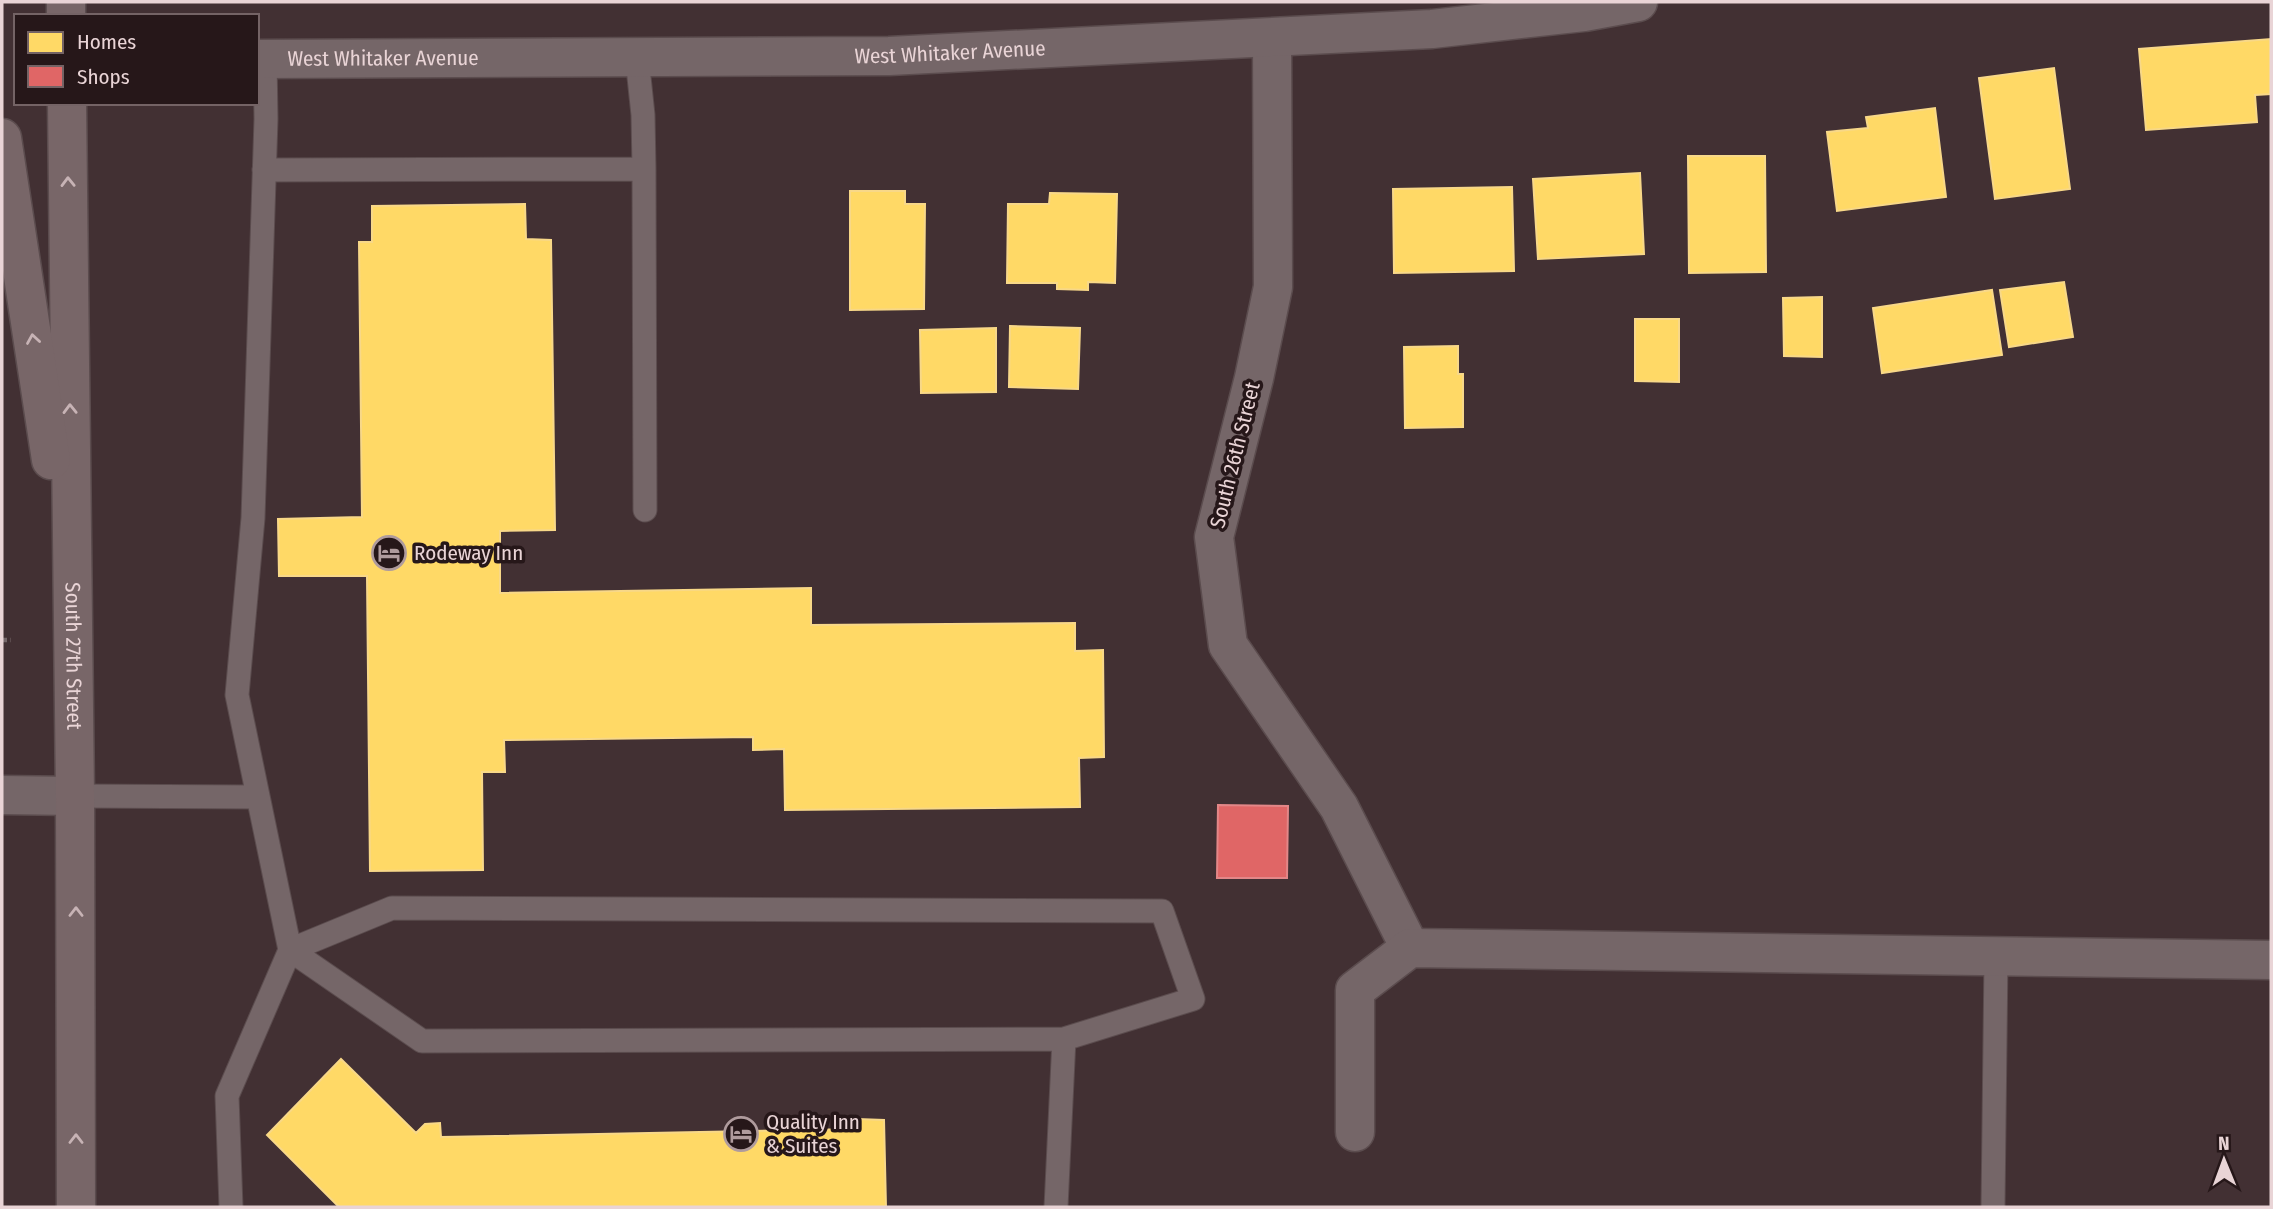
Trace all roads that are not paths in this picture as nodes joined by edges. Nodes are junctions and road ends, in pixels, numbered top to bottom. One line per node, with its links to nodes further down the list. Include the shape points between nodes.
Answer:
1 (1638, 2): 2 (street, West Whitaker Avenue, via 1432,29)
2 (1272, 38): 3 (street, West Whitaker Avenue, via 889,56); 14 (street, South 26th Street, via 1273,287 1214,537 1228,645 1339,807)
3 (637, 58): 4 (street, West Whitaker Avenue); 7 (lane)
4 (261, 59): 8 (lane)
5 (67, 105): 10 (main road, South 27th Street, one-way to 5)
6 (2, 138): 10 (main road, one-way to 6)
7 (644, 169): 8 (lane); 9 (lane)
8 (264, 170): 13 (lane, via 253,518 237,695)
9 (645, 510)
10 (73, 600): 12 (main road, South 27th Street)
11 (2, 795): 12 (street)
12 (75, 796): 13 (lane); 20 (main road, South 27th Street, one-way to 12)
13 (258, 797): 15 (lane)
14 (1410, 948): 16 (street); 19 (street, via 1355,990)
15 (289, 950): 18 (lane, via 422,1041); 18 (lane, via 392,908 1162,911 1193,999); 21 (lane, via 227,1096)
16 (1996, 957): 17 (street); 23 (lane)
17 (2271, 960)
18 (1064, 1039): 22 (lane)
19 (1355, 1132)
20 (76, 1207)
21 (231, 1207)
22 (1056, 1207)
23 (1993, 1207)

